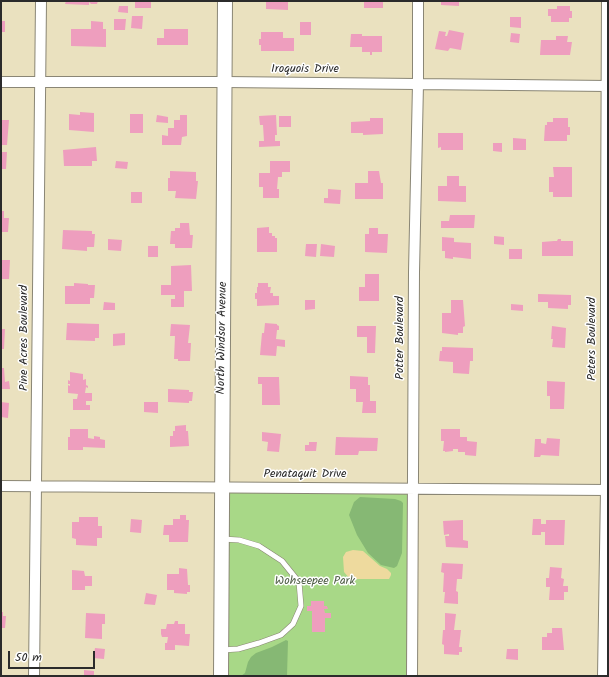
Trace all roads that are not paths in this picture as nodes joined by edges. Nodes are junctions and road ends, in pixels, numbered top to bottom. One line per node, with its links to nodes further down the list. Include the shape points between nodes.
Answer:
1 (41, 1): 7 (street, Pine Acres Boulevard)
2 (225, 1): 6 (street, North Windsor Avenue)
3 (418, 1): 8 (street, Potter Boulevard)
4 (608, 1): 9 (street, Peters Boulevard)
5 (1, 82): 7 (street, Iroquois Drive)
6 (224, 82): 7 (street, Iroquois Drive); 8 (street, Iroquois Drive); 11 (street, North Windsor Avenue)
7 (41, 83): 12 (street, Pine Acres Boulevard)
8 (418, 84): 9 (street, Iroquois Drive); 13 (street, Potter Boulevard)
9 (608, 86): 14 (street, Peters Boulevard)
10 (1, 486): 12 (street, Penataquit Drive)
11 (221, 487): 12 (street, Penataquit Drive); 13 (street, Penataquit Drive); 15 (street, North Windsor Avenue)
12 (37, 488): 17 (street, Pine Acres Boulevard)
13 (413, 490): 14 (street, Penataquit Drive); 19 (street, Potter Boulevard)
14 (607, 490): 20 (street, Peters Boulevard)
15 (221, 539): 16 (street, North Windsor Avenue); 16 (lane, via 239,540 259,546 282,561 299,582 301,606 293,624 281,635 238,649)
16 (221, 650): 18 (street, North Windsor Avenue)
17 (34, 676)
18 (221, 676)
19 (412, 676)
20 (603, 676)

